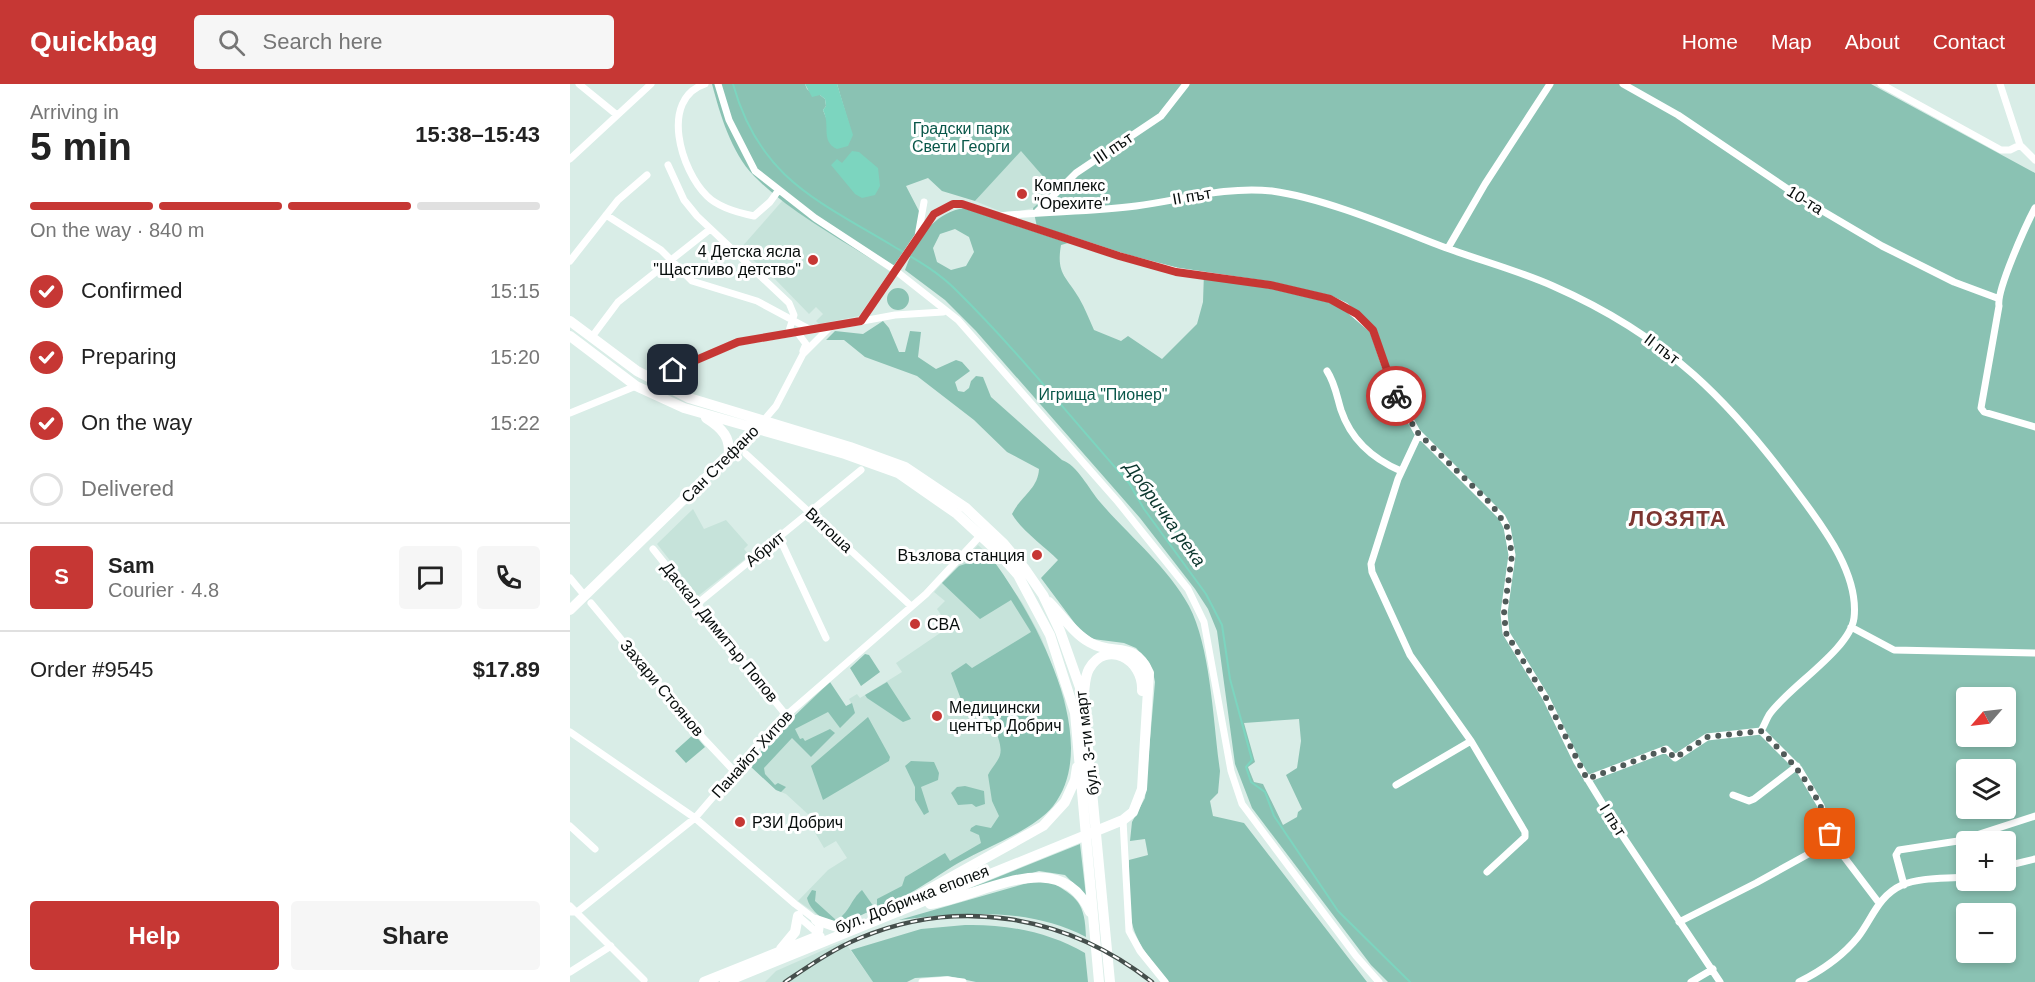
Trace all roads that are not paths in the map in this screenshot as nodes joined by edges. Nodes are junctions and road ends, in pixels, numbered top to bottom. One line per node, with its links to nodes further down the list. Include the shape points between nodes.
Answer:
1 (579, 84): 10 (street)
2 (651, 84): 10 (street)
3 (705, 84): 16 (street, via 694,87 676,119 688,168 706,196 754,216)
4 (718, 84): 16 (street, via 729,120 749,161)
5 (1186, 84): 19 (street, ІІІ път, via 1161,116 1077,173)
6 (1551, 84): 24 (street)
7 (1623, 84): 28 (street, 10-та, via 1678,115 1874,242 1954,282)
8 (1881, 84): 11 (street, via 2001,150)
9 (2000, 84): 11 (street)
10 (617, 115): 12 (street)
11 (2020, 145): 13 (street)
12 (570, 159)
13 (2035, 160)
14 (668, 165): 22 (street, via 684,200)
15 (647, 175): 20 (street)
16 (778, 191): 27 (street)
17 (924, 202): 23 (street)
18 (2035, 208): 28 (street)
19 (1037, 212): 21 (street, ІІ път); 24 (street, ІІ път, via 1135,206 1214,192 1258,190 1325,205)
20 (606, 215): 25 (street); 26 (street)
21 (1000, 216): 23 (street, І път, via 953,204 934,214); 48 (street, І път, via 1176,272 1270,285 1345,306 1373,330 1393,389)
22 (709, 230): 25 (street); 31 (street, via 783,295 794,315)
23 (918, 236): 27 (street)
24 (1448, 248): 63 (street, ІІ път, via 1551,285 1617,319 1658,345 1722,399 1757,437 1832,544 1849,585 1855,614)
25 (671, 260): 31 (street, via 700,285 749,298); 38 (street, via 618,302)
26 (570, 261)
27 (898, 268): 29 (street); 32 (street)
28 (1997, 298): 46 (street, via 1999,306 1980,408)
29 (944, 312): 32 (street); 110 (street, via 963,326 1007,374 1188,589 1201,613 1211,649 1231,771 1242,804)
30 (570, 321): 38 (main road, бул. 3-ти март)
31 (793, 321): 34 (street); 36 (street)
32 (861, 321): 33 (street)
33 (830, 327): 34 (street); 39 (street, Сан Стефано)
34 (811, 330): 35 (street)
35 (797, 332): 36 (street); 39 (street, via 806,344)
36 (788, 334): 41 (street, via 738,342)
37 (570, 336): 42 (main road, бул. 3-ти март)
38 (591, 338): 41 (main road, бул. 3-ти март)
39 (802, 354): 45 (street, Сан Стефано, via 776,406)
40 (1327, 371): 52 (street, via 1349,431 1379,459)
41 (651, 380): 45 (main road, бул. 3-ти март, via 689,398)
42 (636, 386): 43 (street); 44 (main road, бул. 3-ти март)
43 (570, 413)
44 (699, 413): 47 (main road, бул. 3-ти март); 50 (main road, via 726,434)
45 (764, 420): 47 (main road, Сан Стефано); 54 (main road, бул. 3-ти март, via 905,467 966,508)
46 (2035, 427)
47 (755, 429): 50 (main road, Сан Стефано); 54 (main road, бул. 3-ти март, via 898,473)
48 (1419, 434): 52 (street); 74 (street, І път, via 1492,505 1507,527 1512,555 1504,613 1506,633 1546,698)
49 (746, 454): 53 (street, Витоша)
50 (728, 458): 59 (main road, Сан Стефано)
51 (861, 470): 53 (street, Абрит)
52 (1401, 471): 70 (street, via 1371,564 1372,572 1410,655)
53 (809, 512): 55 (street, Абрит); 61 (street, Витоша)
54 (983, 533): 58 (main road, бул. 3-ти март, via 1025,569); 61 (street, Панайот Хитов); 71 (main road, бул. 3-ти март, via 1018,575 1050,635 1072,698)
55 (779, 537): 60 (street, Абрит); 64 (street)
56 (653, 549): 60 (street, Даскал Димитър Попов)
57 (570, 578): 59 (street, Захари Стоянов)
58 (1043, 595): 66 (main road, бул. 3-ти март); 79 (main road, via 1090,643 1133,653 1149,673 1142,789 1133,812)
59 (588, 600): 62 (main road, Сан Стефано); 73 (street, Захари Стоянов)
60 (697, 604): 67 (street, Даскал Димитър Попов)
61 (911, 606): 67 (street, Панайот Хитов)
62 (570, 610)
63 (1851, 627): 65 (street, via 1894,650); 68 (street, via 1811,674 1769,714)
64 (826, 638)
65 (2035, 653)
66 (1083, 696): 79 (main road, via 1089,669 1106,656 1127,658 1141,673 1135,789 1129,805); 108 (main road, бул. 3-ти март)
67 (786, 715): 73 (street, Панайот Хитов)
68 (1761, 731): 72 (street); 74 (street, via 1719,734 1675,758 1666,749)
69 (570, 732): 78 (street)
70 (1471, 741): 75 (street); 85 (street, via 1525,835)
71 (1079, 752): 89 (main road, via 1070,793 1052,818); 93 (main road, бул. 3-ти март)
72 (1797, 766): 76 (street, via 1754,799); 81 (street, via 1821,806)
73 (735, 772): 78 (street, Панайот Хитов)
74 (1587, 779): 95 (street, І път)
75 (1396, 785)
76 (1733, 795)
77 (2035, 816): 87 (street, via 1958,842 1899,850 1896,855)
78 (695, 818): 91 (street); 92 (street, Панайот Хитов)
79 (1117, 819): 89 (main road, бул. Добричка епопея); 109 (street, via 1129,931)
80 (570, 826): 82 (street)
81 (1832, 841): 88 (street); 95 (street)
82 (595, 849)
83 (2035, 859): 84 (street)
84 (2016, 864)
85 (1487, 872)
86 (1956, 878): 87 (street)
87 (1904, 885): 88 (street)
88 (1879, 903): 113 (street, via 1844,952)
89 (911, 904): 93 (main road, via 944,902 1040,876 1068,885 1086,902); 96 (main road, бул. Добричка епопея); 97 (main road, бул. Добричка епопея)
90 (570, 906): 92 (street)
91 (796, 910): 94 (street); 97 (street); 99 (main road, via 795,932)
92 (573, 912): 98 (street)
93 (1092, 917): 107 (main road, бул. 3-ти март)
94 (816, 920): 96 (main road); 97 (street)
95 (1679, 922): 100 (street, І път)
96 (840, 928): 97 (main road, бул. Добричка епопея)
97 (822, 939): 99 (main road, бул. Добричка епопея); 104 (main road, бул. Добричка епопея)
98 (611, 946): 101 (street); 102 (street)
99 (778, 952): 103 (main road, бул. Добричка епопея)
100 (1713, 969): 111 (street); 112 (street, І път)
101 (570, 972)
102 (644, 980)
103 (704, 982)
104 (725, 982)
105 (922, 982): 106 (street)
106 (963, 982)
107 (1099, 982)
108 (1110, 982)
109 (1165, 982)
110 (1379, 982)
111 (1691, 982)
112 (1720, 982)
113 (1799, 982)

